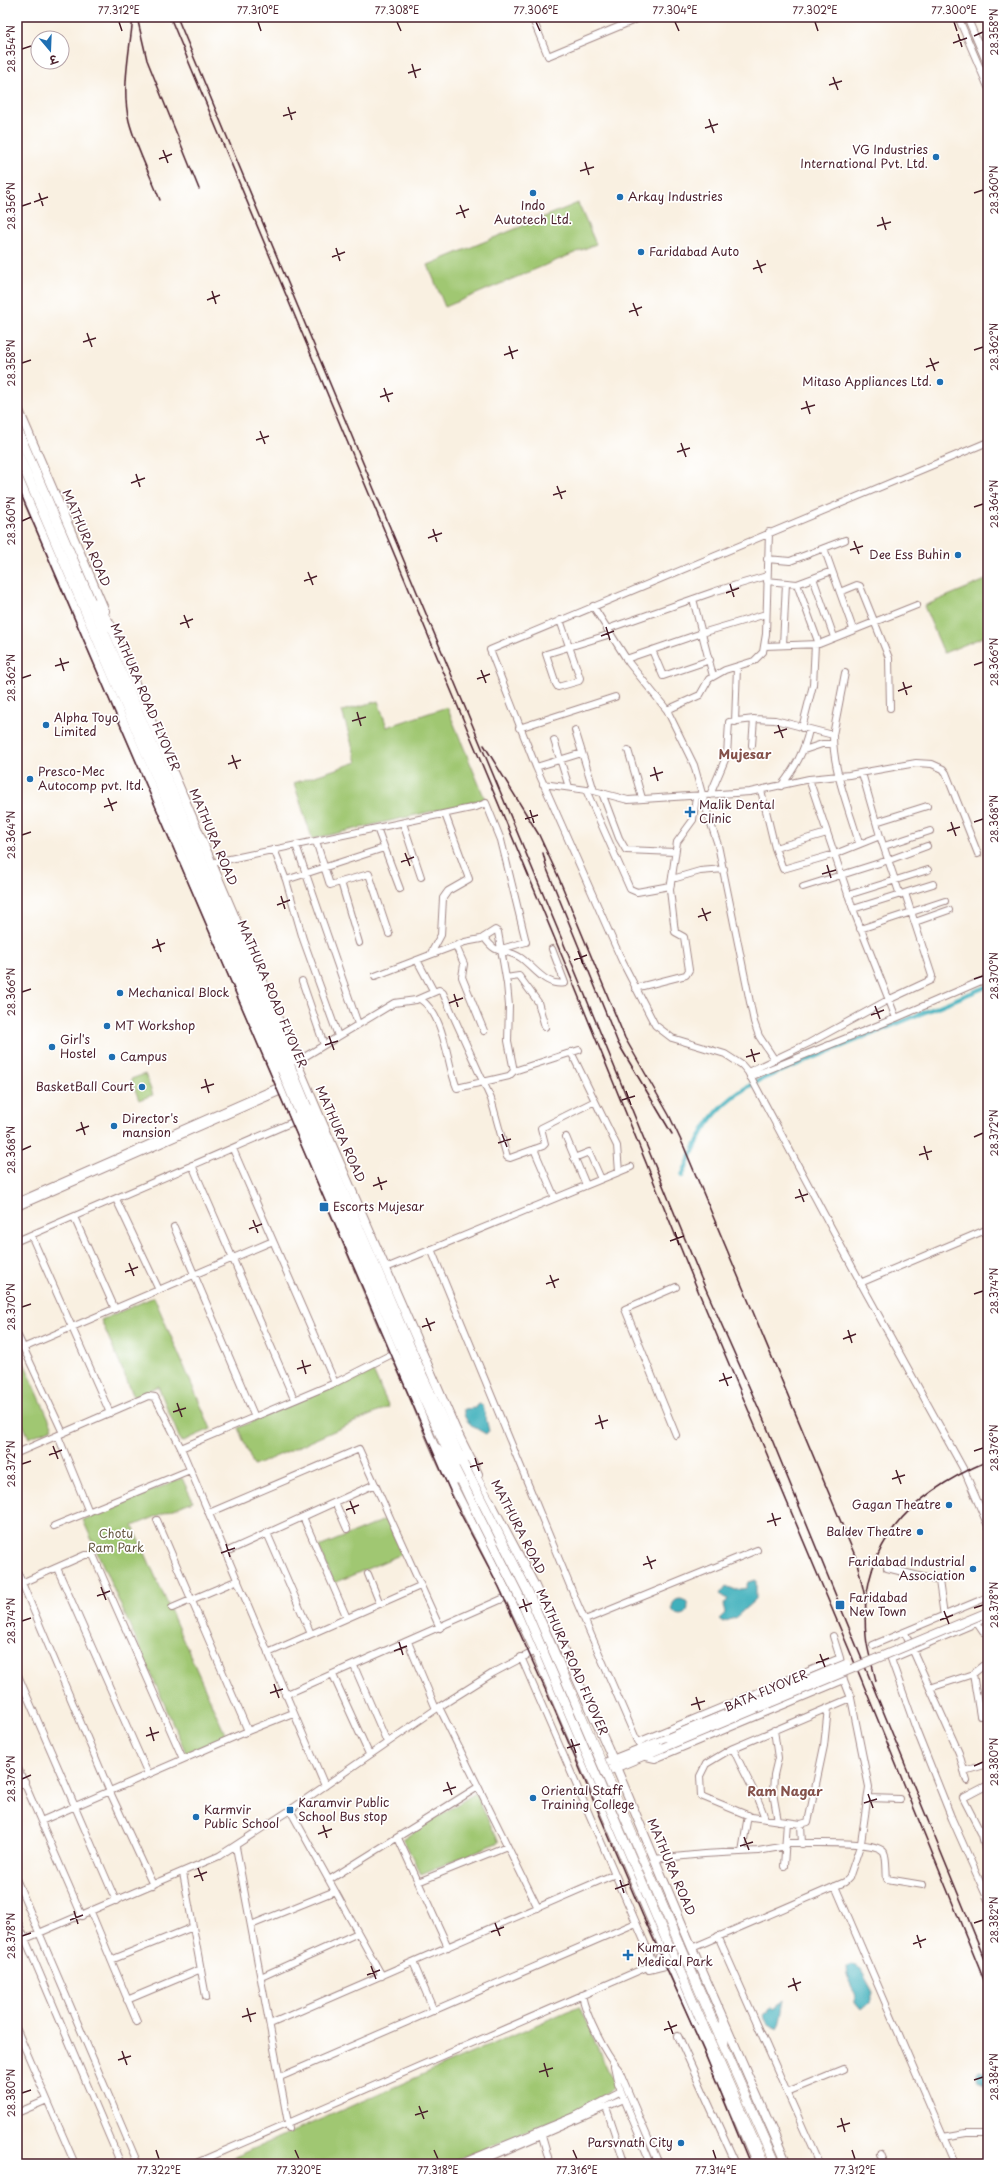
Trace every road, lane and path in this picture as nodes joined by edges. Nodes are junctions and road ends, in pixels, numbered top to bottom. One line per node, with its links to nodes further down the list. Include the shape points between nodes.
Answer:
1 (532, 17): 2 (street, via 548,56)
2 (642, 17)
3 (958, 17): 8 (street)
4 (967, 17): 6 (street)
5 (988, 40): 6 (street)
6 (978, 44): 7 (street)
7 (988, 66)
8 (988, 87)
9 (17, 406): 31 (main road, MATHURA ROAD)
10 (17, 429): 23 (highway, MATHURA ROAD)
11 (988, 442): 14 (street)
12 (17, 452): 108 (highway, MATHURA ROAD FLYOVER)
13 (17, 475): 151 (main road)
14 (769, 532): 17 (street); 27 (street)
15 (845, 540): 16 (street)
16 (824, 548): 17 (street, via 790,560); 18 (street)
17 (767, 559): 20 (street)
18 (832, 571): 19 (street); 24 (street)
19 (813, 578): 22 (street); 35 (street)
20 (767, 579): 21 (street); 25 (street); 28 (street)
21 (786, 583): 22 (street); 37 (street)
22 (797, 584): 36 (street)
23 (84, 585): 31 (highway); 108 (highway, MATHURA ROAD FLYOVER)
24 (840, 592): 30 (street, via 860,586); 32 (street)
25 (693, 599): 33 (street); 34 (street)
26 (917, 605): 30 (street)
27 (593, 606): 29 (street); 33 (street)
28 (766, 614): 34 (street); 39 (street)
29 (560, 620): 38 (street); 51 (street, via 490,650)
30 (874, 621): 32 (street); 47 (street, via 889,658)
31 (112, 628): 97 (main road, MATHURA ROAD)
32 (853, 629): 35 (street)
33 (609, 631): 38 (street); 41 (street)
34 (702, 633): 40 (street); 42 (street)
35 (834, 637): 36 (street)
36 (817, 644): 37 (street); 52 (street, via 813,685)
37 (783, 645): 39 (street)
38 (570, 646): 38 (street, via 546,654 558,687 580,679)
39 (765, 646): 43 (street, via 757,659)
40 (652, 650): 41 (street); 42 (street, via 663,676)
41 (626, 659): 48 (street)
42 (710, 660): 45 (street)
43 (737, 667): 45 (street); 50 (street)
44 (845, 673): 55 (street)
45 (713, 676): 48 (street, via 700,695)
46 (615, 697): 51 (street)
47 (890, 708)
48 (667, 710): 75 (street, via 694,765)
49 (754, 719): 50 (street); 52 (street, via 775,720); 58 (street)
50 (735, 722): 74 (street, via 727,723 727,755)
51 (519, 728): 63 (street)
52 (802, 728): 54 (street)
53 (575, 730): 61 (street)
54 (809, 730): 55 (street); 60 (street)
55 (833, 735): 57 (street)
56 (554, 740): 62 (street)
57 (833, 744): 60 (street, via 822,744); 65 (street)
58 (752, 745)
59 (628, 750): 76 (street)
60 (804, 750): 68 (street, via 795,768)
61 (582, 753): 62 (street); 72 (street)
62 (560, 759): 63 (street); 69 (street)
63 (536, 768): 67 (street)
64 (862, 773): 65 (street); 79 (street); 95 (street, via 924,763 943,769)
65 (839, 776): 66 (street); 86 (street)
66 (809, 779): 68 (street); 83 (street)
67 (543, 784): 69 (street); 133 (street)
68 (781, 786): 71 (street)
69 (569, 787): 70 (street)
70 (586, 790): 72 (street); 110 (street, via 630,889 638,892)
71 (761, 790): 74 (street); 91 (street)
72 (594, 791): 73 (street)
73 (602, 793): 76 (street, via 624,799); 93 (street, via 626,850)
74 (710, 795): 75 (street)
75 (699, 796): 76 (street); 93 (street, via 693,820 677,840); 99 (street, via 718,845)
76 (642, 798)
77 (927, 806): 79 (street)
78 (445, 814): 80 (street); 126 (street, via 486,803 501,840 526,942); 127 (street, via 469,878 448,890 443,898 441,935)
79 (876, 822): 84 (street)
80 (403, 823): 81 (street); 103 (street)
81 (377, 828): 85 (street); 90 (street)
82 (930, 831): 88 (street)
83 (827, 833): 91 (street); 94 (street)
84 (880, 836): 86 (street); 88 (street)
85 (316, 841): 87 (street); 98 (street)
86 (859, 843): 94 (street)
87 (296, 845): 92 (street); 101 (street)
88 (884, 846): 96 (street)
89 (927, 846): 96 (street)
90 (384, 848): 98 (street); 112 (street)
91 (775, 848): 94 (street, via 784,870)
92 (274, 849): 97 (street); 105 (street)
93 (675, 852): 104 (street)
94 (835, 854): 102 (street)
95 (978, 854)
96 (889, 860): 102 (street); 106 (street)
97 (211, 864): 146 (main road, MATHURA ROAD)
98 (325, 867): 101 (street); 107 (street, via 330,885)
99 (724, 869): 104 (street); 145 (street, via 754,1022 759,1036)
100 (928, 870): 106 (street)
101 (306, 873): 105 (street); 138 (street)
102 (841, 874): 111 (street); 114 (street)
103 (421, 877)
104 (672, 877): 110 (street)
105 (286, 880): 141 (street, via 303,939)
106 (895, 880): 113 (street); 114 (street)
107 (341, 882): 121 (street, via 369,874); 123 (street)
108 (206, 883): 181 (highway, MATHURA ROAD FLYOVER, bridge); 193 (highway, MATHURA ROAD FLYOVER, bridge)
109 (933, 884): 113 (street)
110 (670, 886): 133 (street, via 675,932 684,937 689,970 686,974)
111 (803, 887)
112 (400, 889)
113 (902, 894): 116 (street); 118 (street)
114 (848, 895): 116 (street)
115 (945, 901): 118 (street)
116 (853, 909): 120 (street)
117 (949, 910): 119 (street)
118 (911, 913): 119 (street); 120 (street)
119 (915, 922): 136 (street, via 932,978 927,983)
120 (860, 928): 136 (street)
121 (389, 934)
122 (484, 937): 124 (street); 126 (street, via 491,948); 126 (street, via 496,931)
123 (359, 943)
124 (456, 946): 127 (street); 140 (street, via 464,964 462,977)
125 (552, 949): 126 (street, via 565,983 550,982 521,958)
126 (502, 951): 130 (street)
127 (430, 955): 128 (street)
128 (417, 960): 129 (street); 134 (street)
129 (375, 976)
130 (506, 978): 139 (street, via 519,976 540,1006); 147 (street, via 509,1006 508,1041)
131 (988, 978): 137 (street)
132 (302, 981): 142 (street)
133 (635, 988): 148 (street, via 655,1025 662,1032 672,1038 725,1054 742,1065)
134 (434, 992): 135 (street); 150 (street, via 439,990 443,993 473,1057)
135 (420, 998): 138 (street, via 394,1003); 150 (street, via 429,1007 443,1035 457,1088)
136 (888, 1000): 137 (street); 145 (street)
137 (896, 1018): 148 (street)
138 (358, 1024): 141 (street)
139 (545, 1027)
140 (484, 1031)
141 (338, 1036): 142 (street)
142 (324, 1045): 146 (street)
143 (579, 1050): 144 (street)
144 (571, 1052): 147 (street); 152 (street)
145 (774, 1059): 148 (street)
146 (296, 1062): 149 (main road, MATHURA ROAD)
147 (514, 1071): 150 (street, via 509,1076)
148 (750, 1076): 177 (street)
149 (303, 1079): 151 (street); 175 (main road, MATHURA ROAD)
150 (482, 1083): 156 (street, via 491,1099 507,1157)
151 (282, 1088): 153 (main road); 165 (street); 166 (street)
152 (595, 1101): 156 (street, via 541,1128 544,1145); 160 (street, via 617,1146)
153 (295, 1121): 155 (street); 185 (main road)
154 (566, 1138): 157 (street)
155 (233, 1149): 158 (street); 172 (street)
156 (534, 1149): 163 (street)
157 (574, 1158): 161 (street, via 589,1152); 162 (street)
158 (192, 1165): 164 (street); 174 (street)
159 (631, 1167): 160 (street)
160 (619, 1172): 161 (street)
161 (601, 1179): 162 (street)
162 (586, 1185): 163 (street)
163 (555, 1198): 173 (street)
164 (116, 1199): 167 (street); 179 (street)
165 (17, 1202)
166 (17, 1207)
167 (74, 1216): 170 (street); 180 (street)
168 (174, 1227): 176 (street)
169 (988, 1229): 177 (street)
170 (31, 1235): 171 (street); 182 (street)
171 (17, 1241)
172 (273, 1241): 174 (street); 187 (street)
173 (431, 1249): 175 (street); 229 (street)
174 (233, 1258): 176 (street); 188 (street)
175 (386, 1268): 201 (main road, MATHURA ROAD)
176 (194, 1275): 179 (street); 190 (street)
177 (860, 1283): 207 (street, via 965,1472)
178 (676, 1287): 192 (street, via 624,1309)
179 (159, 1290): 180 (street)
180 (115, 1309): 182 (street)
181 (390, 1323): 186 (highway); 199 (highway)
182 (72, 1327): 184 (street); 189 (street)
183 (17, 1334): 184 (street)
184 (23, 1348): 191 (street)
185 (394, 1353): 186 (main road); 187 (street)
186 (406, 1378): 195 (main road)
187 (334, 1383): 188 (street)
188 (294, 1399): 190 (street)
189 (110, 1413): 191 (street); 194 (street, via 148,1396 155,1397)
190 (254, 1416): 194 (street)
191 (60, 1435): 196 (street); 202 (street)
192 (676, 1435)
193 (451, 1438): 201 (highway, via 464,1455); 348 (highway, MATHURA ROAD FLYOVER, bridge, via 528,1592)
194 (181, 1448): 197 (street)
195 (436, 1448): 199 (highway); 219 (main road, via 447,1475)
196 (17, 1453)
197 (190, 1470): 202 (street); 203 (street)
198 (375, 1484): 200 (street); 203 (street, via 360,1451 356,1449); 218 (street)
199 (468, 1492): 345 (highway, MATHURA ROAD FLYOVER, bridge, via 521,1600)
200 (336, 1502): 204 (street); 208 (street)
201 (492, 1506): 258 (main road, MATHURA ROAD, via 534,1584)
202 (89, 1512): 206 (street)
203 (209, 1513): 211 (street)
204 (302, 1517): 209 (street); 227 (street)
205 (157, 1520): 221 (street)
206 (54, 1526)
207 (988, 1526)
208 (347, 1529)
209 (267, 1533): 211 (street); 234 (street)
210 (757, 1550): 229 (street)
211 (226, 1552): 216 (street)
212 (57, 1568): 217 (street); 268 (street, via 89,1554 94,1557); 274 (street)
213 (887, 1568): 226 (street, via 939,1581)
214 (17, 1571): 217 (street)
215 (368, 1574): 222 (street)
216 (238, 1580): 221 (street); 240 (street)
217 (20, 1584): 284 (street)
218 (420, 1586): 222 (street); 231 (street)
219 (509, 1596): 231 (street); 239 (main road)
220 (988, 1597): 226 (street)
221 (191, 1600): 224 (street); 257 (street)
222 (380, 1604): 227 (street)
223 (988, 1606): 261 (main road, BATA FLYOVER, bridge, via 668,1738)
224 (172, 1608)
225 (988, 1612): 261 (main road, BATA FLYOVER, bridge)
226 (944, 1616): 233 (street)
227 (347, 1618): 234 (street)
228 (988, 1618): 230 (street)
229 (585, 1620): 260 (street)
230 (977, 1623): 232 (street, via 983,1632); 238 (street)
231 (440, 1628): 236 (street)
232 (988, 1631)
233 (905, 1633): 237 (street); 238 (street)
234 (311, 1634): 240 (street)
235 (833, 1636): 242 (street)
236 (408, 1642): 244 (street); 252 (street)
237 (873, 1645)
238 (912, 1650): 249 (street); 315 (street, via 891,1659 919,1737)
239 (534, 1651): 241 (street); 264 (main road)
240 (268, 1653): 250 (street)
241 (521, 1657): 252 (street); 307 (street)
242 (840, 1658): 248 (street); 260 (street)
243 (988, 1662): 246 (street)
244 (354, 1666): 247 (street); 259 (street)
245 (17, 1673): 288 (street)
246 (973, 1674): 249 (street); 255 (street)
247 (333, 1675): 250 (street); 265 (street)
248 (844, 1680): 251 (street); 267 (street, via 655,1759)
249 (930, 1688): 273 (street)
250 (285, 1695): 254 (street)
251 (851, 1698): 253 (street); 285 (street, via 868,1780)
252 (438, 1708): 259 (street); 282 (street)
253 (828, 1708): 256 (street); 295 (street, via 824,1746 810,1818 806,1824)
254 (293, 1713): 257 (street); 281 (street)
255 (980, 1716)
256 (774, 1730): 263 (street); 293 (street, via 778,1758 773,1793)
257 (248, 1731): 268 (street)
258 (603, 1738): 262 (main road, MATHURA ROAD); 264 (main road, via 595,1750 583,1752)
259 (387, 1742): 265 (street)
260 (638, 1742): 261 (street)
261 (661, 1744): 266 (main road); 267 (main road, BATA FLYOVER)
262 (608, 1748): 266 (main road); 269 (main road, MATHURA ROAD)
263 (733, 1748): 290 (street, via 702,1768 700,1794); 291 (street, via 761,1805)
264 (577, 1749): 272 (main road)
265 (369, 1754): 281 (street)
266 (626, 1754): 269 (main road)
267 (642, 1756): 269 (main road, BATA FLYOVER); 276 (main road, via 628,1766)
268 (183, 1760): 274 (street)
269 (614, 1763): 272 (main road); 275 (main road); 276 (main road, MATHURA ROAD)
270 (988, 1764): 273 (street)
271 (17, 1766): 278 (street)
272 (586, 1770): 275 (main road)
273 (964, 1770): 277 (street)
274 (148, 1774): 284 (street)
275 (590, 1779): 287 (main road)
276 (620, 1779): 283 (main road, MATHURA ROAD)
277 (967, 1781)
278 (24, 1782): 279 (street); 292 (street)
279 (17, 1785)
280 (988, 1785): 304 (street, via 963,1798 982,1835)
281 (325, 1786): 289 (street)
282 (478, 1787): 296 (street); 300 (street)
283 (625, 1790): 287 (main road, via 612,1786 606,1789 601,1794); 303 (main road, MATHURA ROAD)
284 (110, 1792): 288 (street); 311 (street)
285 (868, 1798): 286 (street); 297 (street)
286 (900, 1799)
287 (600, 1803): 330 (main road)
288 (75, 1806): 292 (street); 316 (street)
289 (290, 1810): 301 (street); 308 (street)
290 (748, 1815): 291 (street); 302 (street)
291 (765, 1819): 293 (street)
292 (41, 1821): 319 (street)
293 (778, 1821): 294 (street)
294 (787, 1822): 295 (street); 298 (street)
295 (801, 1824): 299 (street)
296 (398, 1838): 308 (street); 310 (street)
297 (861, 1843): 299 (street); 312 (street, via 849,1878); 313 (street, via 884,1852 887,1879)
298 (786, 1844): 299 (street); 302 (street); 305 (street)
299 (802, 1844)
300 (507, 1846): 310 (street); 317 (street)
301 (236, 1847): 306 (street); 322 (street)
302 (742, 1852): 303 (street)
303 (654, 1859): 329 (main road, MATHURA ROAD)
304 (988, 1861)
305 (784, 1866)
306 (183, 1873): 311 (street); 323 (street)
307 (615, 1874): 317 (street); 321 (street)
308 (329, 1880): 314 (street)
309 (17, 1881): 324 (street)
310 (418, 1882): 328 (street)
311 (153, 1885): 316 (street)
312 (835, 1886): 326 (street); 361 (street)
313 (923, 1886)
314 (335, 1891): 322 (street); 325 (street)
315 (988, 1900)
316 (116, 1901): 318 (street)
317 (538, 1908): 328 (street)
318 (91, 1912): 319 (street); 331 (street)
319 (82, 1916): 324 (street)
320 (17, 1920): 327 (street)
321 (636, 1923): 333 (street); 341 (street)
322 (251, 1925): 337 (street)
323 (193, 1927): 331 (street); 335 (street)
324 (40, 1933): 327 (street); 367 (street)
325 (358, 1933): 336 (street); 337 (street)
326 (718, 1936): 329 (street); 353 (street)
327 (25, 1939): 366 (street)
328 (448, 1947): 332 (street)
329 (692, 1948): 342 (main road, MATHURA ROAD)
330 (664, 1949): 333 (street); 334 (main road)
331 (111, 1960): 340 (street)
332 (413, 1962): 336 (street); 341 (street)
333 (654, 1964): 339 (street)
334 (671, 1968): 339 (street, via 655,1968); 345 (main road)
335 (201, 1969): 338 (street); 340 (street)
336 (382, 1976): 344 (street)
337 (261, 1977): 344 (street)
338 (206, 1996)
339 (583, 1997): 349 (street, via 601,2042); 358 (street)
340 (128, 2000): 343 (street)
341 (434, 2011): 351 (street)
342 (723, 2020): 348 (highway); 379 (main road, MATHURA ROAD)
343 (137, 2022)
344 (270, 2024): 351 (street)
345 (700, 2025): 376 (main road); 377 (highway, MATHURA ROAD FLYOVER, via 710,2041)
346 (17, 2030): 355 (street)
347 (678, 2036): 375 (street)
348 (725, 2047): 378 (highway)
349 (614, 2066): 352 (street, via 614,2074); 374 (street, via 619,2070)
350 (843, 2069): 353 (street)
351 (280, 2077): 358 (street)
352 (621, 2092): 354 (street); 369 (street, via 575,2116)
353 (787, 2092): 380 (street)
354 (624, 2099): 356 (street); 373 (street)
355 (47, 2100): 357 (street); 365 (street)
356 (606, 2106): 360 (street); 372 (street)
357 (17, 2113)
358 (288, 2126): 363 (street)
359 (988, 2133): 361 (street)
360 (542, 2136): 370 (street); 371 (street)
361 (944, 2137): 382 (street)
362 (880, 2154): 381 (street)
363 (211, 2161): 364 (street)
364 (204, 2163): 368 (street)
365 (75, 2164)
366 (121, 2164)
367 (138, 2164)
368 (194, 2164)
369 (459, 2164)
370 (475, 2164)
371 (550, 2164)
372 (622, 2164)
373 (651, 2164)
374 (659, 2164)
375 (736, 2164)
376 (757, 2164)
377 (764, 2164)
378 (776, 2164)
379 (787, 2164)
380 (819, 2164)
381 (884, 2164)
382 (955, 2164)

